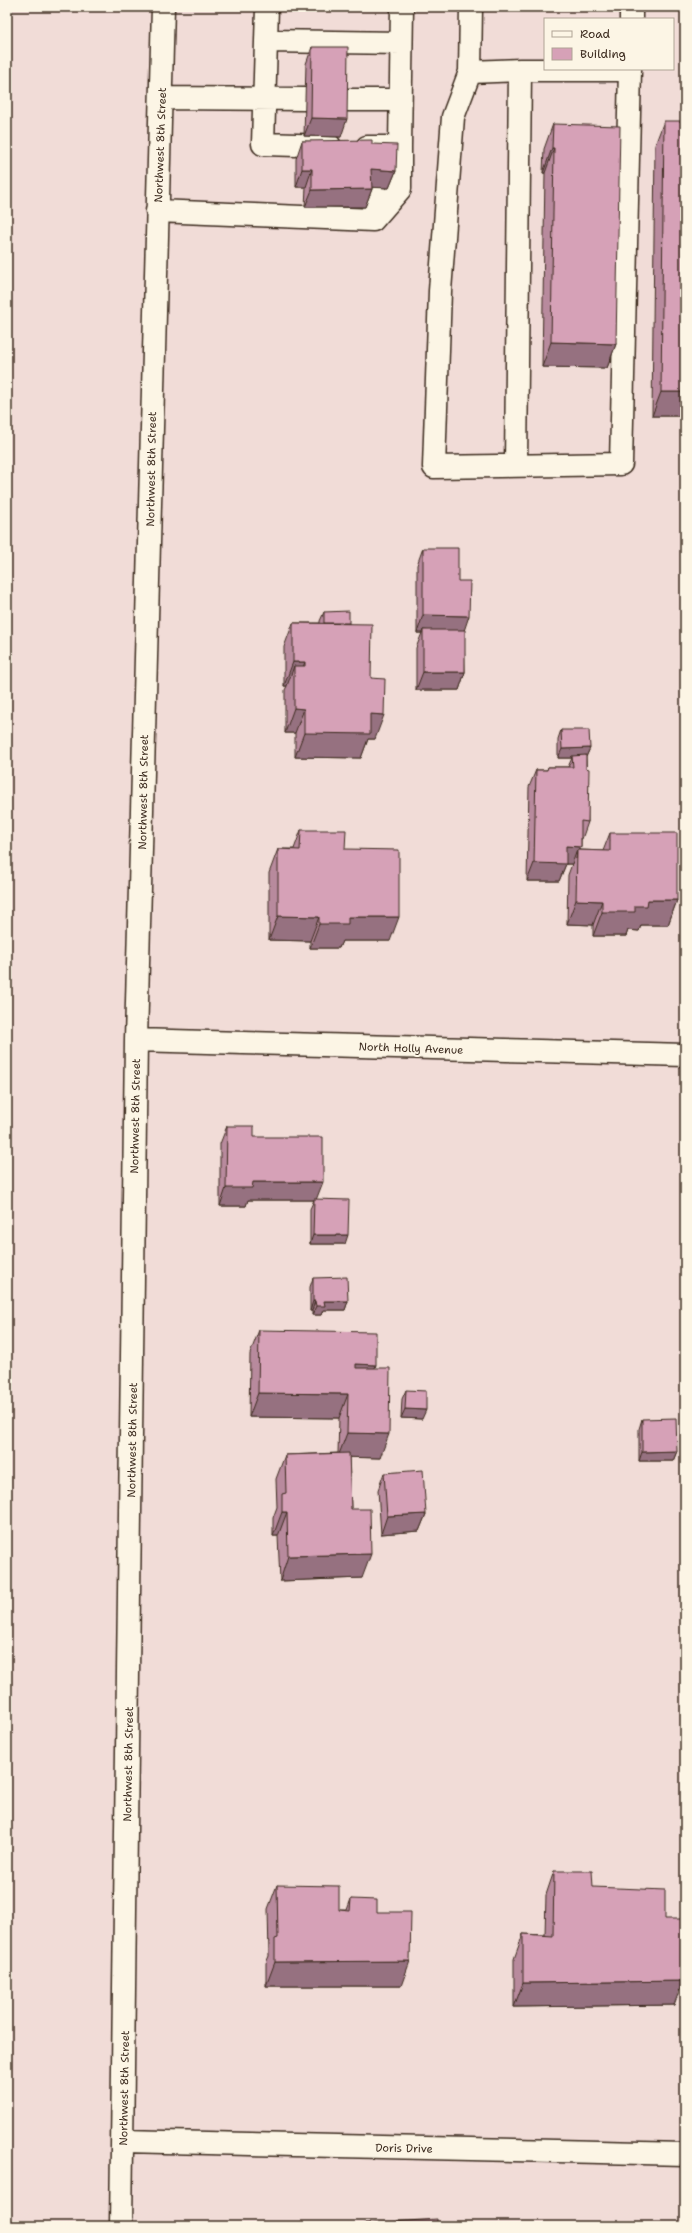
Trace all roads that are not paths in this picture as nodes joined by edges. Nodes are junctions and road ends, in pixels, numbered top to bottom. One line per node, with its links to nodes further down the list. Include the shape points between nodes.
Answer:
1 (163, 7): 12 (street, Northwest 8th Street)
2 (267, 7): 7 (street)
3 (402, 7): 8 (street)
4 (470, 7): 11 (street)
5 (631, 7): 6 (street)
6 (631, 18)
7 (267, 41): 8 (street); 13 (street)
8 (401, 43): 16 (street)
9 (520, 70): 10 (street); 11 (street); 21 (street)
10 (630, 70): 21 (street, via 621,464)
11 (470, 72): 21 (street, via 453,117 440,291 434,467)
12 (162, 98): 13 (street); 19 (street, Northwest 8th Street)
13 (265, 99): 14 (street); 17 (street, via 263,144 375,154)
14 (305, 99)
15 (341, 100): 16 (street)
16 (400, 100): 17 (street)
17 (400, 147): 20 (street, via 400,189)
18 (374, 188): 20 (street)
19 (157, 211): 20 (street); 22 (street, Northwest 8th Street)
20 (373, 220)
21 (516, 465)
22 (136, 1040): 23 (street, North Holly Avenue); 24 (street, Northwest 8th Street)
23 (685, 1055)
24 (123, 2141): 25 (street, Doris Drive); 26 (street, Northwest 8th Street)
25 (685, 2154)
26 (121, 2226)

